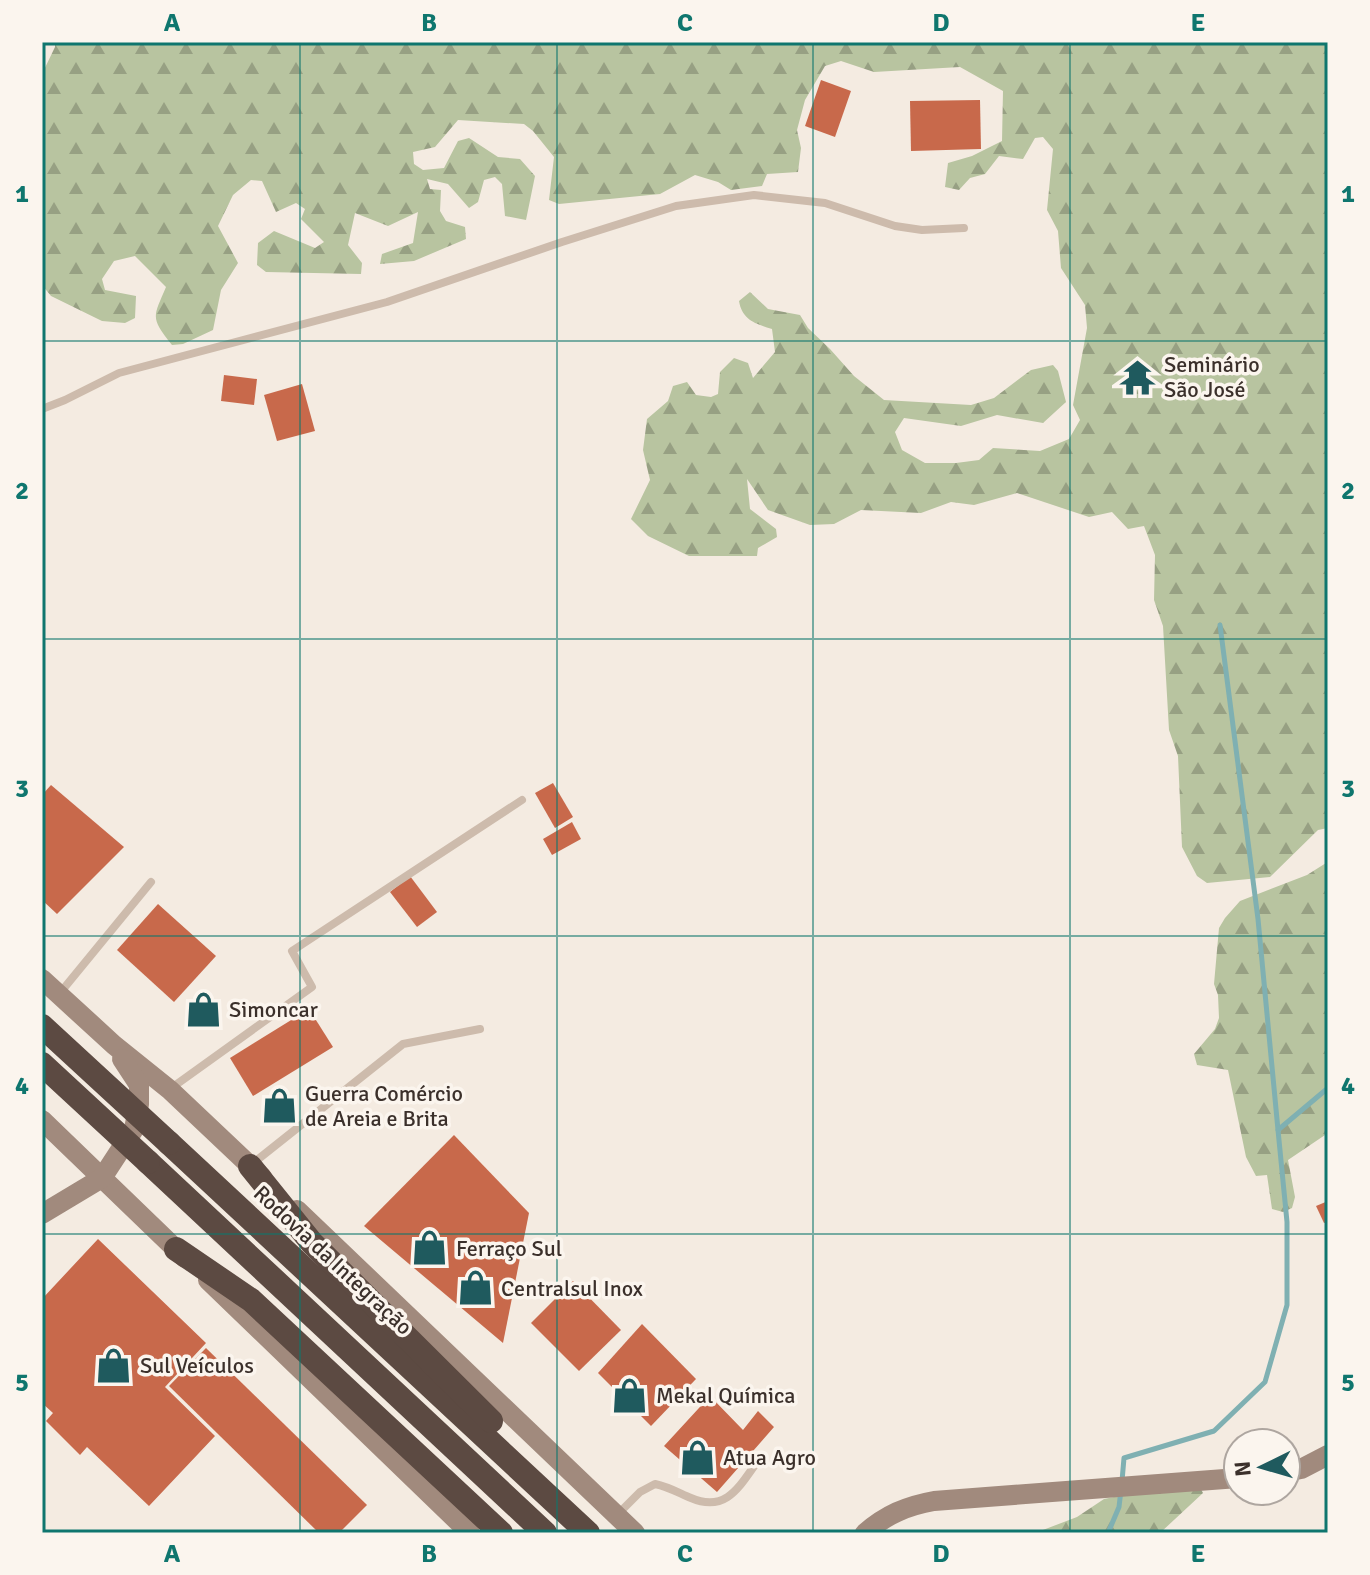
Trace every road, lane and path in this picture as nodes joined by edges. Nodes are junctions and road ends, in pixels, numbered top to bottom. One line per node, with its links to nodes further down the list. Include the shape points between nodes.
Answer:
1 (964, 228): 2 (lane, via 895,226 825,203 754,195 676,206 387,302 119,373)
2 (42, 409)
3 (522, 800): 11 (lane, via 292,951 312,987)
4 (151, 882): 6 (lane)
5 (42, 979): 6 (main road)
6 (59, 994): 9 (main road)
7 (42, 1026): 25 (highway, Rodovia da Integração, bridge)
8 (480, 1029): 13 (lane, via 403,1044)
9 (114, 1045): 11 (main road); 14 (main road, via 139,1085 139,1104 134,1129)
10 (42, 1064): 24 (highway, bridge)
11 (170, 1090): 13 (main road)
12 (42, 1120): 14 (main road)
13 (250, 1166): 21 (highway, via 312,1243)
14 (102, 1178): 15 (main road); 16 (main road)
15 (42, 1214)
16 (176, 1249): 22 (main road); 23 (highway, via 251,1300)
17 (1328, 1455): 19 (main road)
18 (760, 1458): 21 (lane, via 733,1494 721,1501 708,1504 655,1484)
19 (1302, 1468)
20 (1222, 1479): 27 (main road, via 934,1501 890,1514)
21 (610, 1524): 26 (main road)
22 (470, 1533)
23 (501, 1533)
24 (545, 1533)
25 (588, 1533)
26 (635, 1533)
27 (865, 1533)

